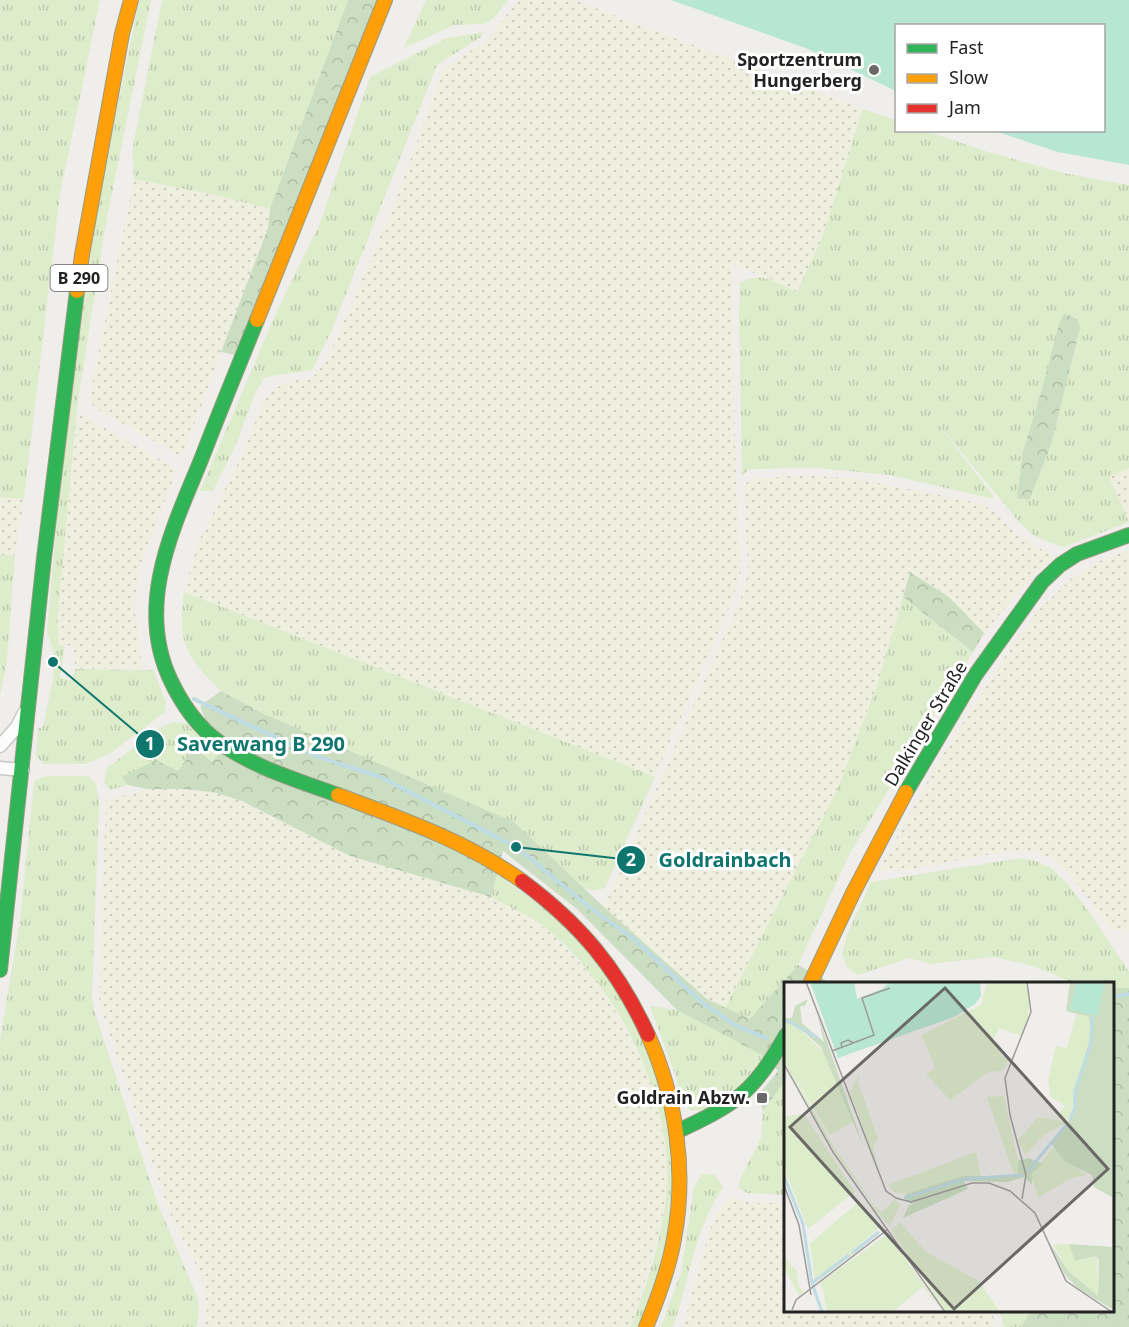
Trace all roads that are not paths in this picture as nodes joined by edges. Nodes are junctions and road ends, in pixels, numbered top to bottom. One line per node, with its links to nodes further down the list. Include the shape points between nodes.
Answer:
1 (131, 0): 4 (street, B 290, via 82,255)
2 (385, 0): 11 (street, via 179,513 158,583 161,654 188,710 234,752 253,764 433,831 490,860 562,914 596,948 633,1003 657,1057)
3 (1129, 535): 9 (street, Dalkinger Straße, via 1069,559 1044,582 986,658 928,751)
4 (29, 704): 5 (street); 7 (street, B 290)
5 (0, 746)
6 (0, 768): 7 (street)
7 (23, 770): 8 (street, B 290)
8 (0, 970)
9 (811, 982)
10 (784, 1039): 11 (street, via 745,1093 717,1113)
11 (676, 1132): 12 (street, via 680,1176 675,1236 661,1290)
12 (646, 1327)

